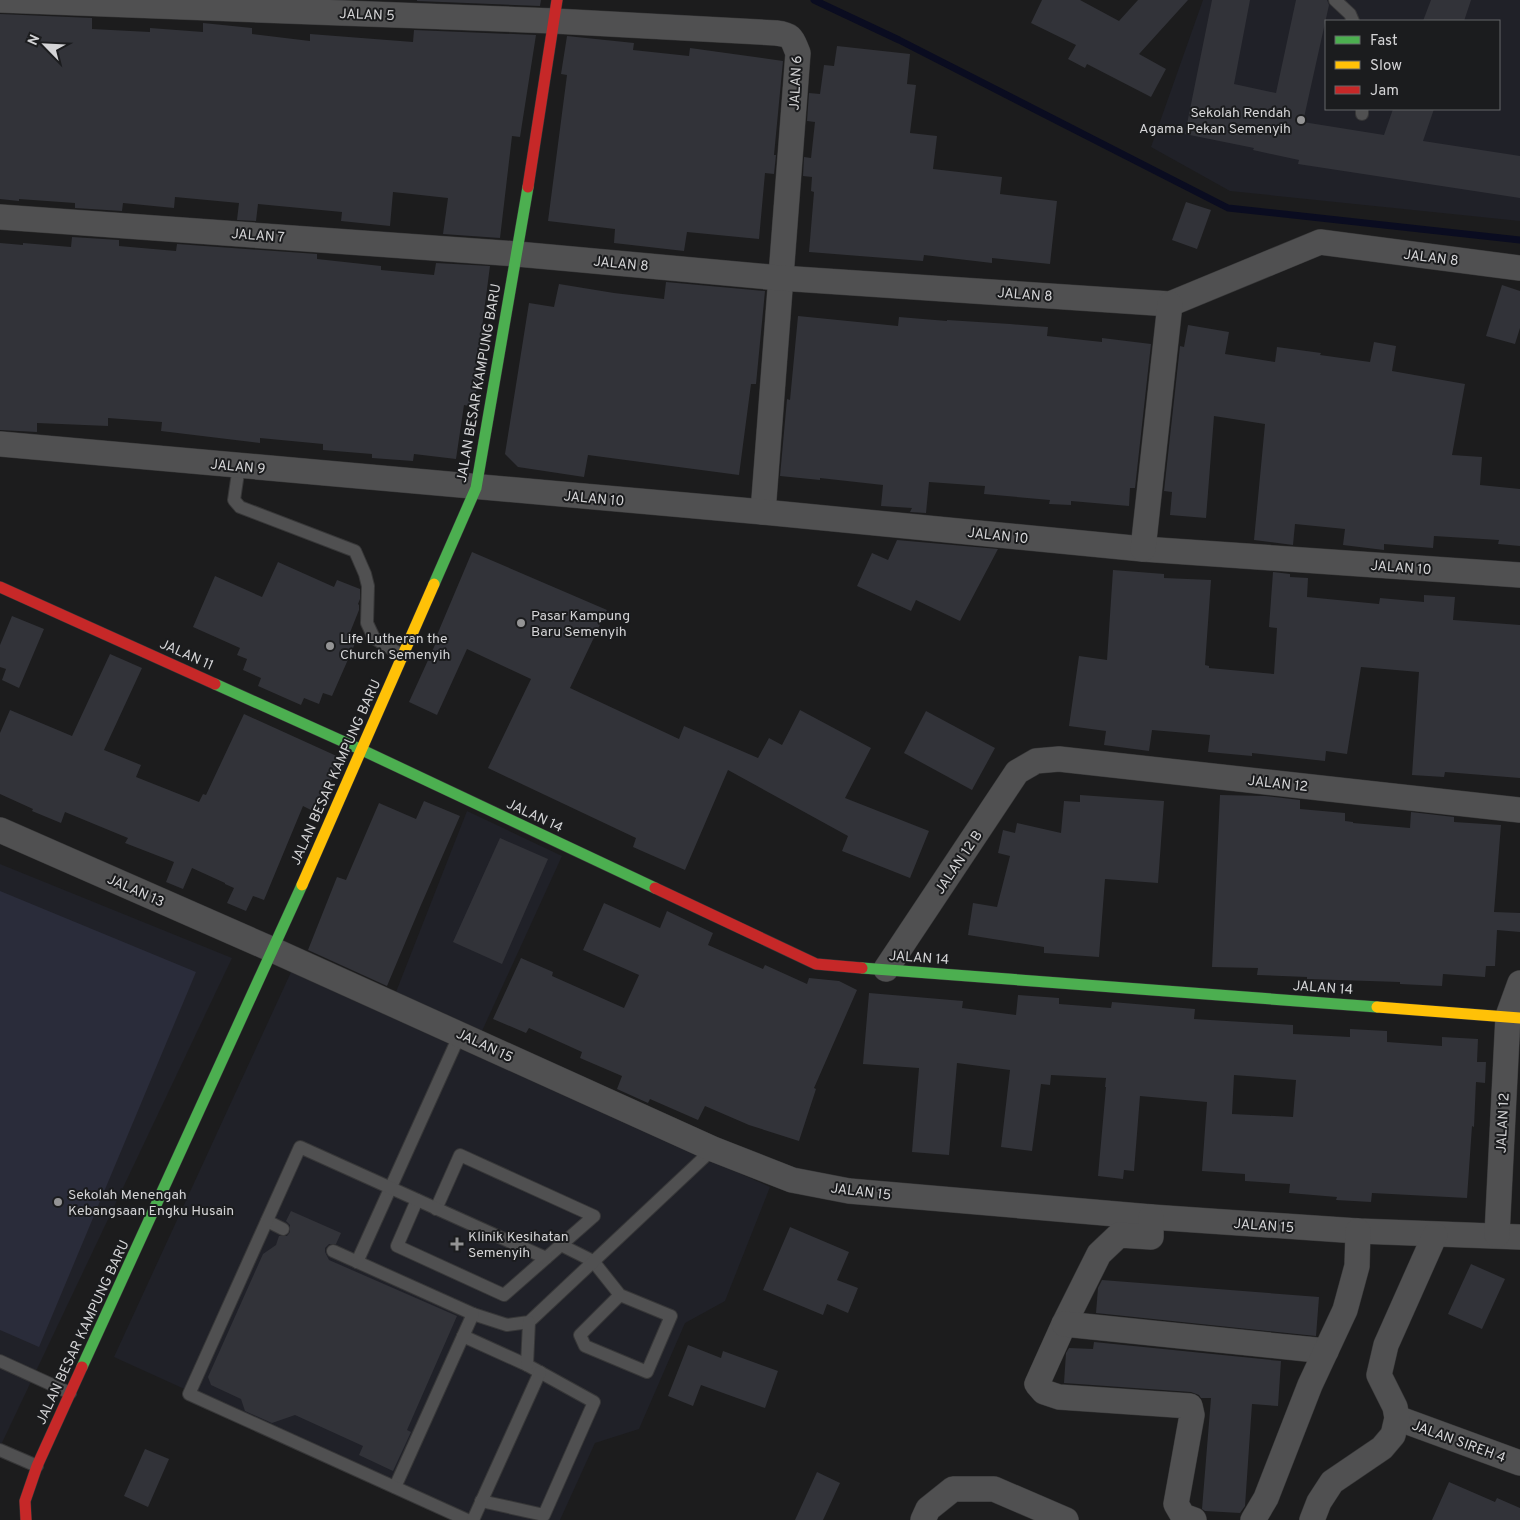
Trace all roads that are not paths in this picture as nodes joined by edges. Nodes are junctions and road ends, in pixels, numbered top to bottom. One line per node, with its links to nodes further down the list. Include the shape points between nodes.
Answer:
1 (0, 0): 3 (street, JALAN 5)
2 (1335, 0): 4 (lane)
3 (555, 11): 6 (street, JALAN BESAR KAMPUNG BARU); 8 (street, JALAN 6, via 786,34 792,38 798,53)
4 (1353, 20)
5 (0, 217): 6 (street, JALAN 7)
6 (517, 254): 8 (street, JALAN 8); 12 (street, JALAN BESAR KAMPUNG BARU)
7 (1520, 268): 9 (street, JALAN 8, via 1320,242)
8 (780, 278): 9 (street, JALAN 8); 13 (street)
9 (1170, 304): 14 (street)
10 (0, 444): 11 (street, JALAN 9)
11 (239, 466): 12 (street, JALAN 9); 17 (lane, via 234,500 240,507 355,551 368,586 367,623 374,638)
12 (476, 488): 13 (street, JALAN 10); 17 (street, JALAN BESAR KAMPUNG BARU)
13 (763, 512): 14 (street, JALAN 10)
14 (1142, 549): 15 (street, JALAN 10)
15 (1520, 575)
16 (0, 586): 18 (street, JALAN 11)
17 (403, 656): 18 (street, JALAN BESAR KAMPUNG BARU)
18 (362, 750): 22 (street, JALAN BESAR KAMPUNG BARU); 23 (street, JALAN 14, via 816,964)
19 (1036, 761): 20 (street, JALAN 12, via 1059,758); 23 (street, JALAN 12 B, via 1017,772)
20 (1520, 810)
21 (0, 830): 22 (street, JALAN 13)
22 (273, 950): 26 (street, JALAN 15); 51 (street, JALAN BESAR KAMPUNG BARU)
23 (886, 969): 25 (street, JALAN 14)
24 (1520, 983): 25 (street, JALAN 12)
25 (1514, 1017): 36 (street, JALAN 12)
26 (460, 1034): 27 (street, JALAN 15); 28 (lane)
27 (712, 1149): 31 (street, JALAN 15, via 792,1180 849,1191); 40 (lane)
28 (390, 1188): 29 (lane); 32 (lane, via 300,1147); 41 (lane)
29 (417, 1200): 30 (lane); 39 (lane, via 397,1246 504,1295)
30 (436, 1209): 37 (lane, via 460,1155 594,1216); 39 (lane)
31 (1151, 1218): 34 (street, JALAN 15); 45 (street, via 1151,1237 1119,1235 1099,1254)
32 (267, 1221): 33 (lane); 56 (lane, via 189,1394)
33 (283, 1229)
34 (1358, 1231): 35 (street, JALAN 15); 47 (street, via 1357,1266 1345,1310)
35 (1435, 1235): 36 (street, JALAN 15); 52 (street, via 1386,1345 1379,1375)
36 (1508, 1236)
37 (561, 1245): 39 (lane); 40 (lane)
38 (333, 1251): 41 (lane)
39 (546, 1258)
40 (593, 1261): 42 (lane); 44 (lane)
41 (357, 1262): 43 (lane)
42 (620, 1294): 42 (lane, via 671,1316 647,1372 585,1346 580,1335)
43 (473, 1314): 44 (lane, via 507,1325); 46 (lane)
44 (529, 1322): 49 (lane)
45 (1064, 1324): 47 (street); 63 (street, via 1037,1384 1044,1392 1059,1397 1190,1406 1192,1415 1176,1504 1183,1516)
46 (463, 1336): 49 (lane); 56 (lane)
47 (1326, 1351): 64 (street, via 1266,1498)
48 (0, 1361): 51 (lane)
49 (526, 1365): 50 (lane)
50 (540, 1372): 57 (lane); 57 (lane, via 594,1402 544,1515)
51 (70, 1393): 55 (street, JALAN BESAR KAMPUNG BARU)
52 (1397, 1418): 54 (street, JALAN SIREH 4); 65 (street, via 1393,1435 1382,1448 1332,1482)
53 (0, 1450): 55 (lane)
54 (1520, 1463)
55 (37, 1466): 58 (street, JALAN BESAR KAMPUNG BARU, via 25,1501)
56 (395, 1488): 59 (lane)
57 (481, 1501): 60 (lane)
58 (26, 1520)
59 (467, 1520)
60 (473, 1520)
61 (923, 1520): 62 (street, via 928,1509 953,1489 994,1489)
62 (1066, 1520)
63 (1194, 1520)
64 (1253, 1520)
65 (1312, 1520)

